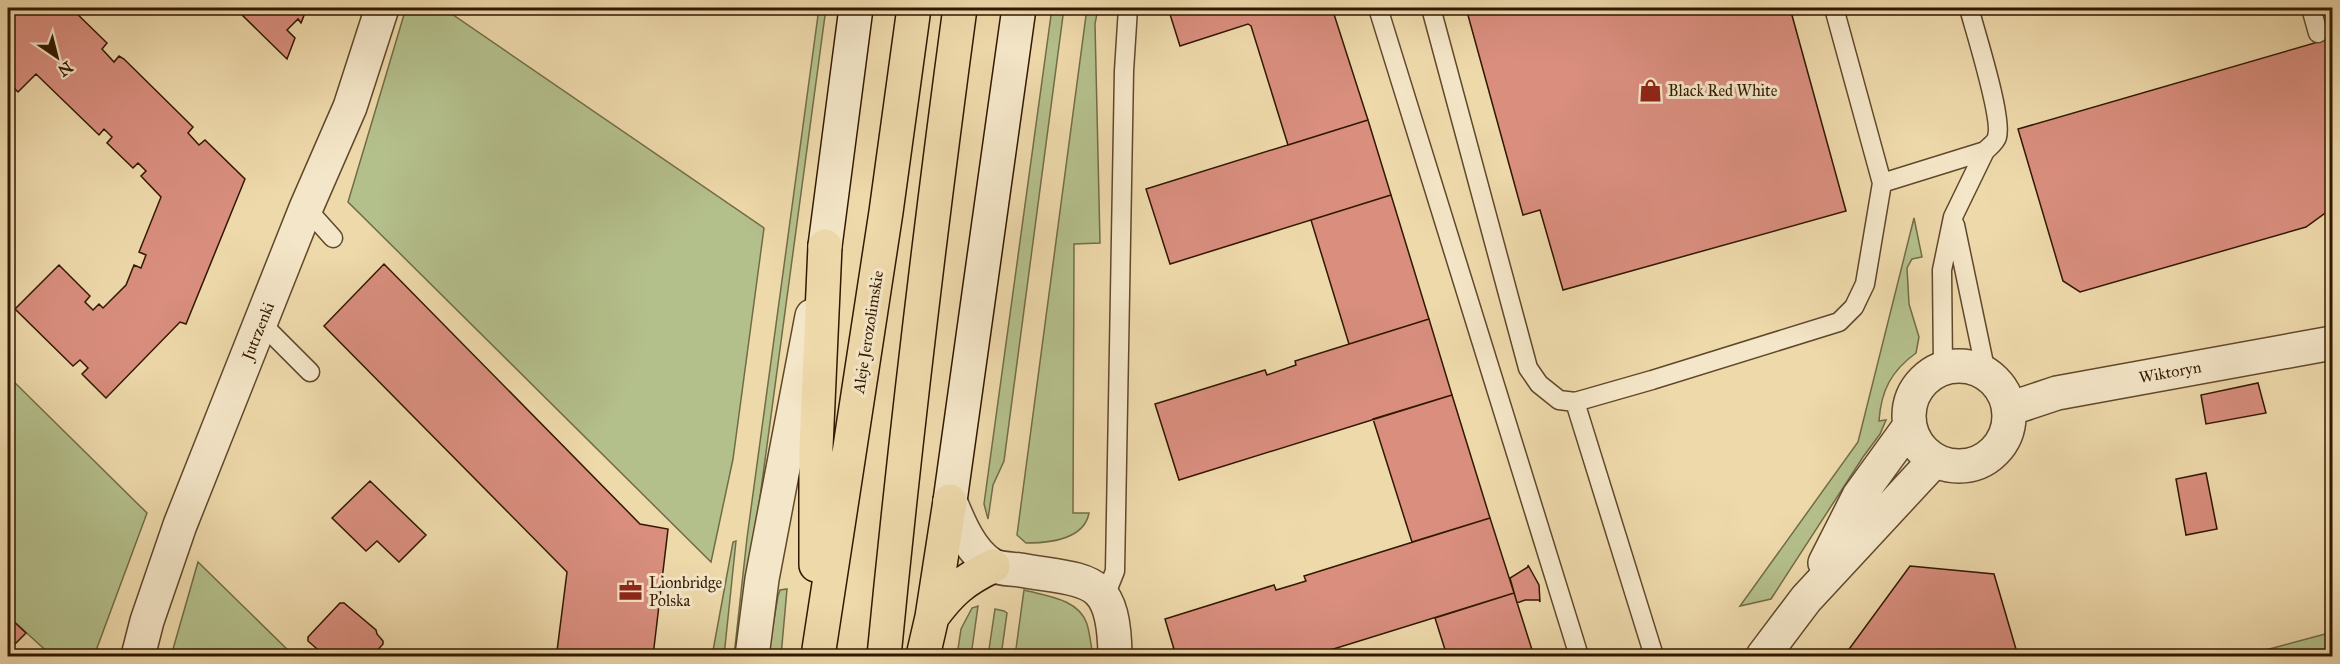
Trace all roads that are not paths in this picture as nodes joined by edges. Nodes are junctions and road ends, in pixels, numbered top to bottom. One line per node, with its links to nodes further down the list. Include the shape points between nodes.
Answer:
1 (382, 8): 15 (street, Jutrzenki, via 350,107)
2 (855, 8): 18 (street)
3 (914, 8): 35 (main road, Aleje Jerozolimskie)
4 (960, 8): 36 (main road)
5 (1019, 8): 28 (street)
6 (1128, 8): 30 (lane, via 1115,571)
7 (1378, 8): 39 (lane)
8 (1431, 8): 24 (lane, via 1528,368 1539,384 1559,400)
9 (1834, 8): 14 (lane)
10 (1969, 8): 13 (lane, via 1998,124 1997,138)
11 (2311, 8): 12 (lane)
12 (2318, 33)
13 (1985, 151): 14 (lane); 16 (lane)
14 (1882, 183): 24 (lane, via 1864,284 1854,307 1839,322)
15 (306, 208): 17 (lane); 19 (street, Jutrzenki)
16 (1953, 217): 21 (lane, via 1942,270); 23 (lane)
17 (333, 238)
18 (825, 246): 34 (street, via 762,579); 35 (main road, via 816,447)
19 (261, 323): 22 (lane); 33 (street, Jutrzenki, via 180,525)
20 (2332, 343): 25 (street, Wiktoryn, via 2057,393)
21 (1942, 369): 23 (street, via 1965,366); 26 (street, via 1923,381 1912,400)
22 (310, 372)
23 (1986, 373): 25 (street, via 2002,388)
24 (1575, 402): 40 (lane)
25 (2010, 409): 27 (street, via 2008,431 1996,451 1977,463 1955,466)
26 (1909, 427): 27 (street); 31 (street, via 1859,496)
27 (1934, 461): 31 (street)
28 (950, 501): 29 (street, via 961,530); 32 (main road)
29 (993, 566): 30 (street, via 1086,582); 32 (main road, via 951,592)
30 (1105, 596): 38 (street, via 1114,627)
31 (1806, 599): 41 (street)
32 (932, 617): 37 (main road)
33 (138, 657)
34 (752, 657)
35 (818, 657)
36 (884, 657)
37 (923, 657)
38 (1114, 657)
39 (1579, 657)
40 (1654, 657)
41 (1763, 657)

